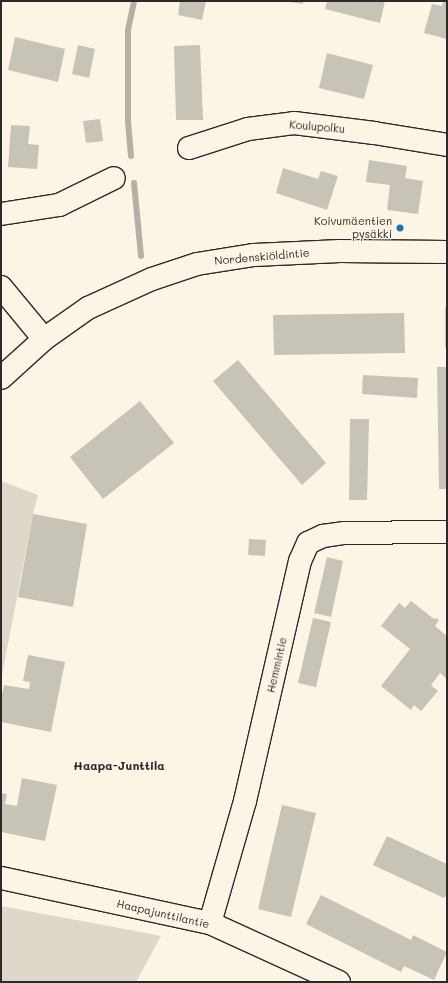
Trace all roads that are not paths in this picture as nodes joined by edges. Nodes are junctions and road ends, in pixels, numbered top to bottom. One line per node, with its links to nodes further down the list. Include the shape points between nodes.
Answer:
1 (447, 145): 2 (street, Koulupolku, via 294,123 248,129)
2 (189, 148)
3 (114, 178): 4 (street, via 59,205)
4 (1, 214)
5 (447, 252): 7 (street, Nordenskiöldintie, via 340,251 254,256 197,264 152,279 88,308)
6 (1, 286): 7 (street)
7 (44, 339): 8 (street, Nordenskiöldintie)
8 (1, 378)
9 (447, 532): 11 (street, Hemmintie, via 346,532 323,536 308,544 300,561 249,787)
10 (1, 878): 11 (street, Haapajunttilantie)
11 (210, 923): 12 (street, Haapajunttilantie)
12 (339, 982)

